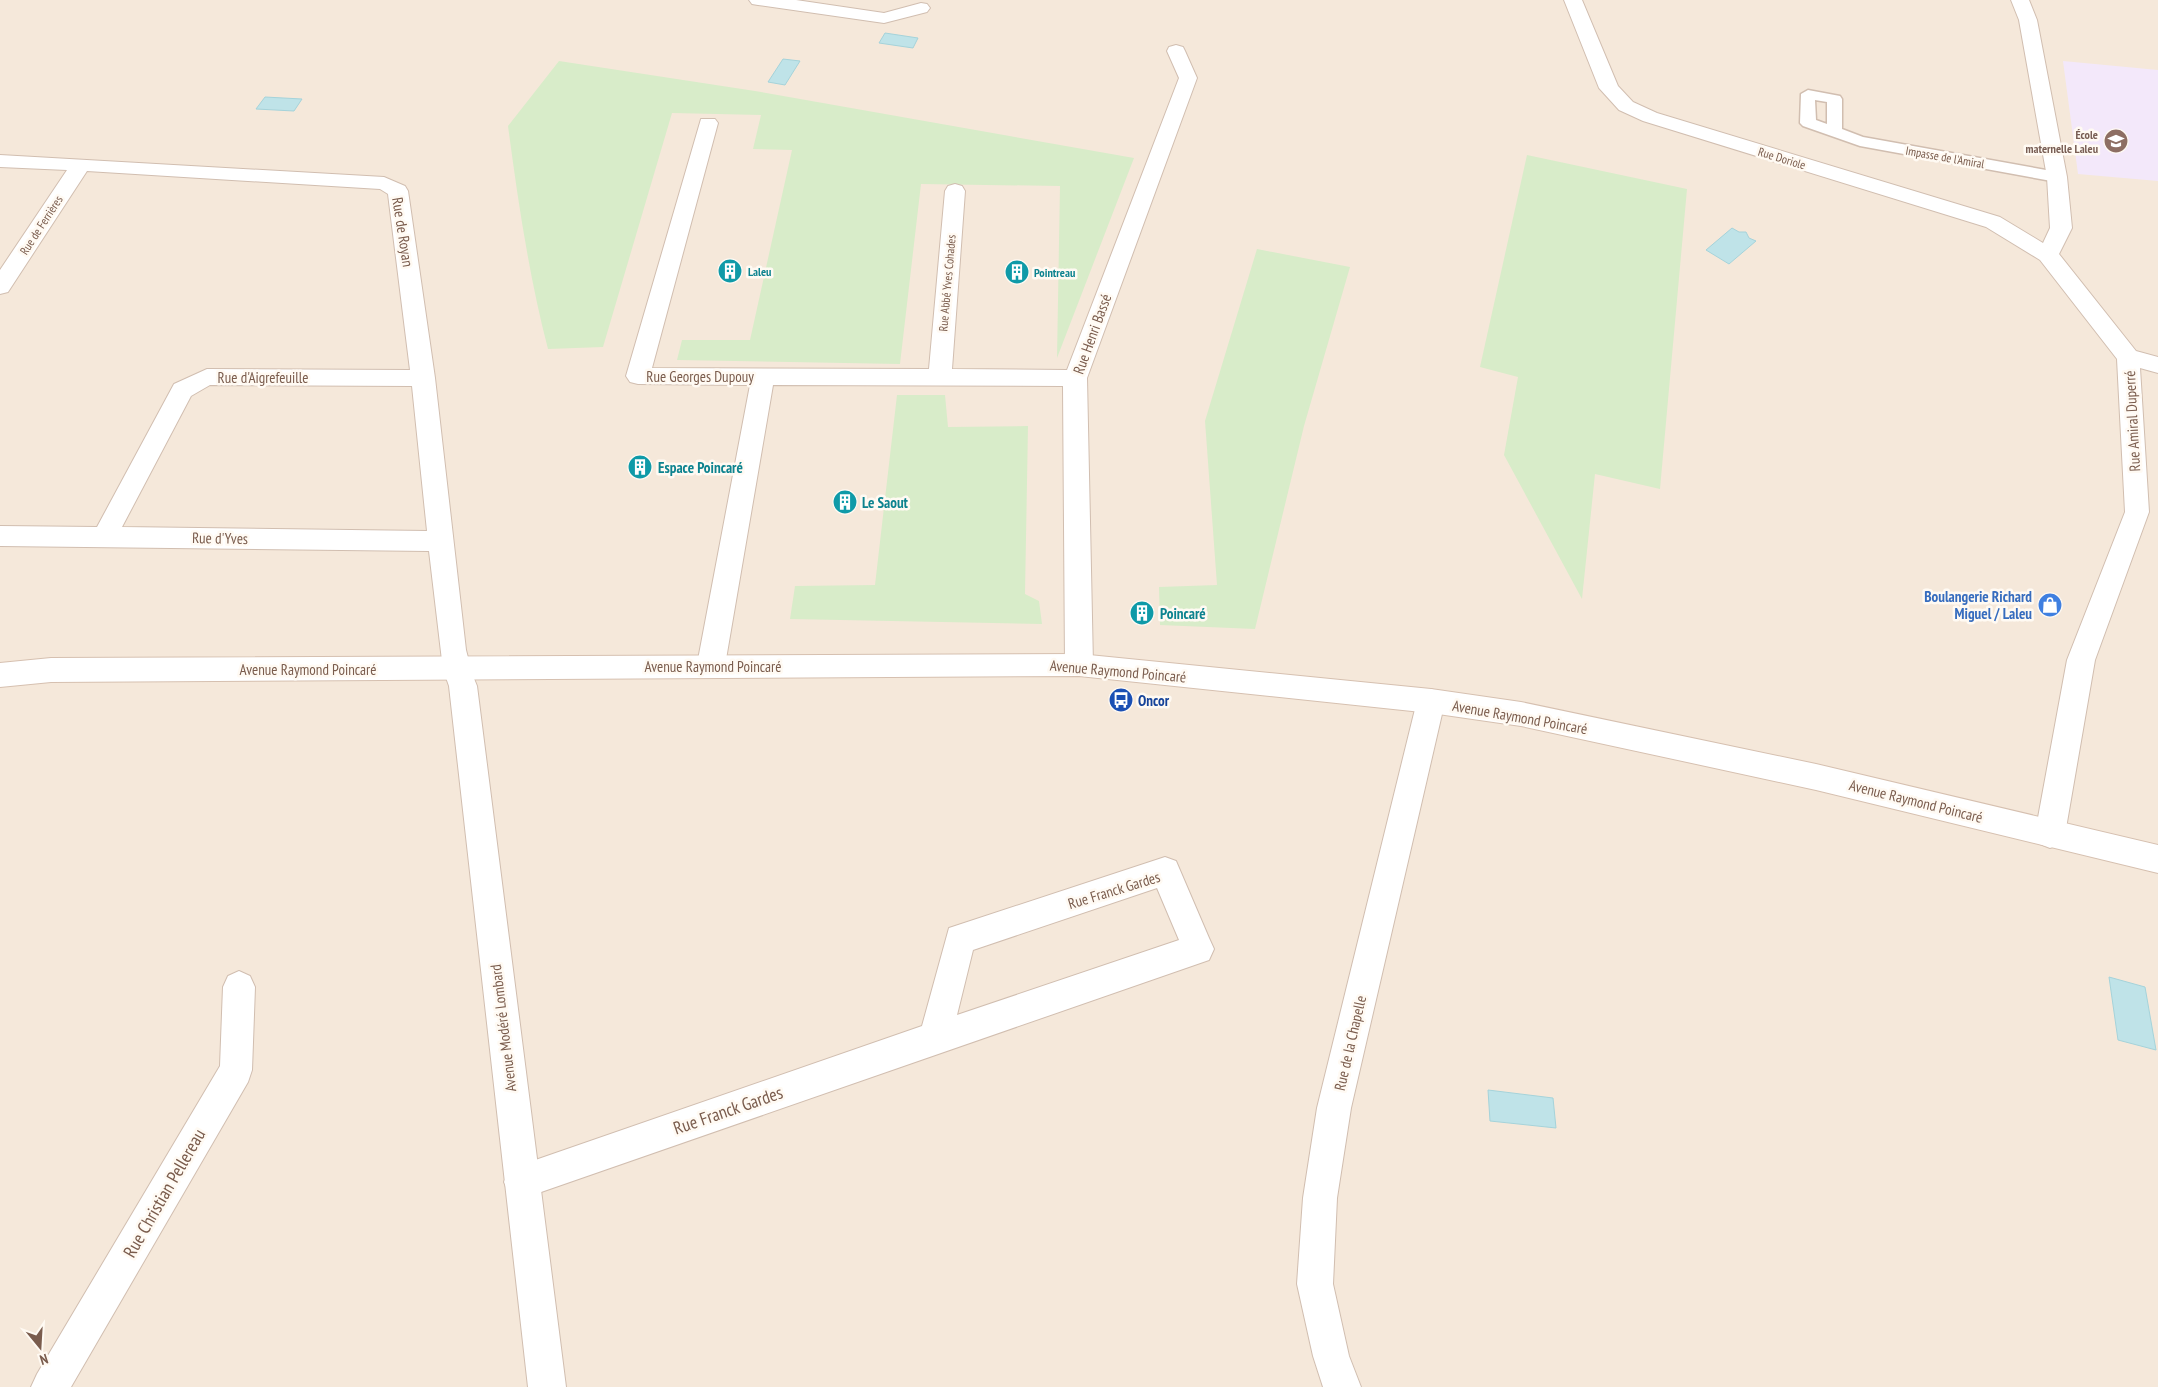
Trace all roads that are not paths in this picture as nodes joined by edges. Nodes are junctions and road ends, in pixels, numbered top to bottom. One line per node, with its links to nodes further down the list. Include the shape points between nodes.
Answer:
1 (758, 0): 4 (street, via 884,18)
2 (1573, 0): 12 (street, Rue Doriole, via 1609,88 1626,106 1650,118 1993,222)
3 (2020, 0): 10 (street, via 2030,28)
4 (921, 8)
5 (1176, 51): 19 (street, Rue Henri Bassé, via 1188,78)
6 (708, 123): 17 (street, Rue Georges Dupouy, via 638,376)
7 (1834, 132): 10 (lane, Impasse de l'Amiral, via 1860,141)
8 (0, 162): 9 (street, Rue de Royan)
9 (81, 164): 13 (street, Rue de Ferrières); 18 (street, Rue de Royan, via 384,183 398,191)
10 (2057, 177): 12 (street, via 2061,228)
11 (955, 191): 16 (street, Rue Abbé Yves Cohades)
12 (2048, 255): 14 (street, Rue Amiral Duperré)
13 (0, 287)
14 (2128, 357): 15 (street); 28 (street, Rue Amiral Duperré, via 2136,512 2081,660)
15 (2158, 364)
16 (940, 376): 17 (street); 19 (street)
17 (763, 377): 23 (street, Rue Georges Dupouy)
18 (423, 378): 21 (street, Rue d'Aigrefeuille, via 206,377 182,390); 22 (street, Rue de Royan)
19 (1075, 378): 24 (street, Rue Henri Bassé)
20 (0, 536): 21 (street, Rue d'Yves)
21 (105, 536): 22 (street, Rue d'Yves)
22 (440, 540): 25 (street, Rue de Royan)
23 (711, 665): 24 (street, Avenue Raymond Poincaré); 25 (street, Avenue Raymond Poincaré)
24 (1079, 665): 27 (street, Avenue Raymond Poincaré)
25 (458, 669): 26 (street, Avenue Raymond Poincaré, via 51,670); 32 (street, Avenue Modéré Lombard, via 463,686)
26 (0, 676)
27 (1431, 701): 28 (street, Avenue Raymond Poincaré, via 1521,714 1816,777); 35 (street, Rue de la Chapelle, via 1334,1108 1320,1198 1315,1284 1331,1356)
28 (2050, 834): 29 (street, Avenue Raymond Poincaré)
29 (2158, 859)
30 (239, 987): 33 (street, Rue Christian Pellereau, via 236,1070)
31 (934, 1038): 31 (street, Rue Franck Gardes, via 1198,950 1165,871 960,939); 32 (street, Rue Franck Gardes)
32 (521, 1182): 34 (street, Avenue Modéré Lombard)
33 (50, 1387)
34 (547, 1387)
35 (1342, 1387)

